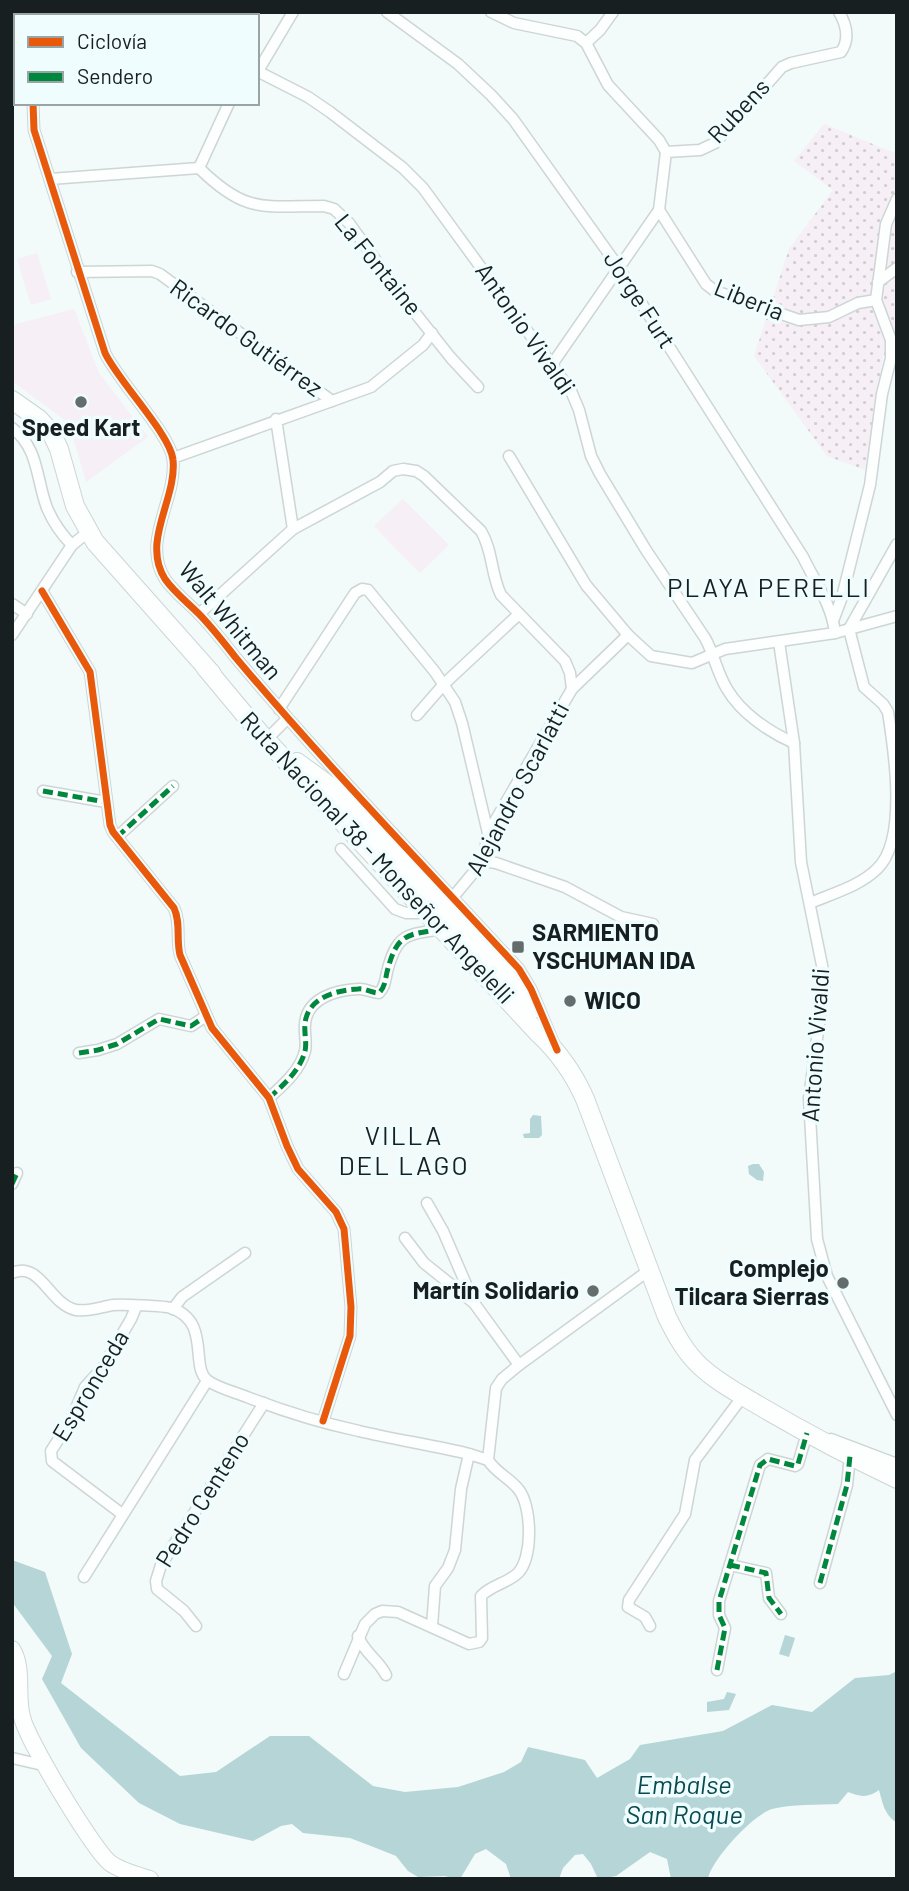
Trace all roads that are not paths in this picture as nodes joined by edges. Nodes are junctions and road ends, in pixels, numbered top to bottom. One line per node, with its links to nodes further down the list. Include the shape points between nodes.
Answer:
1 (293, 12): 7 (street)
2 (387, 12): 16 (street, Jorge Furt, via 458,64 499,103)
3 (491, 12): 6 (street, via 514,23 577,36)
4 (612, 12): 6 (street)
5 (839, 12): 11 (street, Rubens, via 847,39 841,52 782,67 708,147)
6 (586, 43): 11 (street, via 608,85)
7 (259, 69)
8 (259, 72): 22 (street, Antonio Vivaldi, via 308,97 415,178)
9 (33, 105): 13 (street, via 34,130)
10 (228, 105): 12 (street)
11 (666, 152): 15 (street)
12 (199, 168): 13 (street); 21 (street, La Fontaine, via 242,202 334,209)
13 (50, 179): 18 (street)
14 (897, 199): 19 (street, via 886,224)
15 (659, 210): 16 (street); 20 (street, Liberia, via 715,291 799,320 829,317)
16 (620, 268): 22 (street); 40 (street, Jorge Furt, via 803,557)
17 (897, 268): 19 (street)
18 (78, 272): 25 (street, Ricardo Gutiérrez, via 160,274); 29 (street, via 110,364 168,444)
19 (878, 282): 20 (street)
20 (876, 300): 40 (street, via 891,340 891,358 870,485)
21 (432, 332): 23 (street, La Fontaine); 25 (street, via 423,345 371,387)
22 (553, 363): 45 (street, Antonio Vivaldi, via 576,402 600,474)
23 (478, 387)
24 (12, 400): 31 (main road, Ruta Nacional 38 - Monseñor Angelelli, via 39,419 55,439 75,506)
25 (332, 401): 26 (street)
26 (276, 419): 29 (street); 30 (street)
27 (12, 428): 33 (street, via 32,451 48,510)
28 (509, 456): 43 (street, via 586,585)
29 (173, 458): 37 (street, Walt Whitman, via 159,528 158,561 169,584)
30 (293, 529): 37 (street); 38 (street, via 393,471 416,471 481,531 495,582)
31 (88, 532): 33 (street); 46 (main road, Ruta Nacional 38 - Monseñor Angelelli)
32 (897, 544): 41 (street)
33 (72, 545): 34 (street)
34 (42, 591): 36 (street); 57 (street, via 90,672)
35 (12, 604): 36 (street)
36 (27, 614): 42 (street)
37 (199, 614): 49 (street, Walt Whitman)
38 (519, 614): 47 (street); 48 (street, via 565,661)
39 (897, 616): 41 (street)
40 (834, 627): 41 (street); 44 (street)
41 (849, 629): 50 (street, via 864,687)
42 (12, 635)
43 (628, 635): 45 (street, via 651,656 666,660 692,663); 48 (street, Alejandro Scarlatti)
44 (779, 642): 45 (street); 54 (street, Antonio Vivaldi)
45 (714, 653): 54 (street, Antonio Vivaldi, via 726,688 745,711)
46 (205, 667): 53 (main road, Ruta Nacional 38 - Monseñor Angelelli); 63 (main road, Ruta Nacional 38 - Monseñor Angelelli, via 344,823 363,837 426,905)
47 (444, 684): 49 (street, via 374,595 362,589); 51 (street); 58 (street, via 462,723)
48 (572, 689): 58 (street, Alejandro Scarlatti)
49 (279, 709): 52 (street, Walt Whitman)
50 (892, 711): 62 (street, via 897,778 891,844 885,859 866,878)
51 (417, 715)
52 (287, 719): 53 (street); 63 (street, Walt Whitman)
53 (271, 735): 63 (main road, Ruta Nacional 38 - Monseñor Angelelli, via 334,789)
54 (794, 743): 62 (street, Antonio Vivaldi, via 801,862)
55 (173, 786): 59 (street)
56 (43, 791): 57 (street)
57 (106, 802): 59 (street)
58 (488, 833): 61 (street, Alejandro Scarlatti)
59 (117, 837): 66 (street, via 174,908 177,945)
60 (341, 849): 63 (street, via 395,909 406,913)
61 (483, 861): 63 (street, Alejandro Scarlatti); 64 (street, via 565,887 621,917)
62 (810, 903): 82 (street, Antonio Vivaldi, via 825,980 808,1098 817,1239 827,1276)
63 (442, 906): 65 (main road); 67 (main road, Ruta Nacional 38 - Monseñor Angelelli, via 510,980)
64 (653, 924)
65 (442, 929): 67 (main road, Ruta Nacional 38 - Monseñor Angelelli); 69 (street, via 402,939 379,993 354,989 312,1005 306,1019 304,1054 290,1079)
66 (206, 1016): 68 (street, via 191,1026 159,1019 117,1044); 69 (street)
67 (555, 1048): 73 (main road, Ruta Nacional 38 - Monseñor Angelelli, via 584,1099)
68 (79, 1053)
69 (269, 1098): 83 (street, via 298,1169 339,1217 345,1236 350,1336)
70 (427, 1203): 75 (street)
71 (405, 1238): 75 (street, via 424,1263)
72 (244, 1253): 77 (street, via 182,1297)
73 (648, 1271): 78 (street); 80 (main road, Ruta Nacional 38 - Monseñor Angelelli, via 681,1344 710,1376)
74 (12, 1273): 76 (street, via 32,1272 74,1310 118,1304)
75 (474, 1303): 78 (street)
76 (136, 1307): 77 (street); 90 (street, Espronceda, via 51,1451 52,1461)
77 (173, 1309): 79 (street, via 192,1324 202,1373)
78 (519, 1365): 87 (street, via 496,1388)
79 (208, 1381): 81 (street); 90 (street)
80 (743, 1396): 84 (main road, Ruta Nacional 38 - Monseñor Angelelli); 97 (street, via 695,1460 685,1514 629,1600 628,1607 645,1617)
81 (264, 1403): 83 (street); 95 (street, Pedro Centeno, via 157,1575 157,1589)
82 (897, 1415)
83 (323, 1421): 85 (street)
84 (803, 1431): 86 (main road, Ruta Nacional 38 - Monseñor Angelelli); 88 (street); 91 (street, via 798,1464 768,1459 760,1465)
85 (470, 1454): 87 (street); 96 (street, via 455,1550 435,1586)
86 (849, 1456): 89 (main road, Ruta Nacional 38 - Monseñor Angelelli); 93 (street, via 847,1485)
87 (488, 1460): 96 (street, via 524,1497 528,1552 516,1575 481,1597 484,1632 479,1642 469,1644)
88 (897, 1464)
89 (897, 1479)
90 (122, 1514): 92 (street)
91 (730, 1565): 94 (street, via 766,1573 769,1598); 100 (street, via 719,1601 725,1628)
92 (83, 1577)
93 (820, 1583)
94 (780, 1614)
95 (196, 1626)
96 (432, 1626): 98 (street, via 398,1612 382,1611 369,1619)
97 (650, 1626)
98 (358, 1636): 101 (street); 102 (street)
99 (12, 1649): 104 (street, via 25,1727)
100 (717, 1670)
101 (344, 1674)
102 (386, 1675)
103 (12, 1758): 104 (street)
104 (47, 1766): 105 (street, via 107,1859)
105 (150, 1879)

